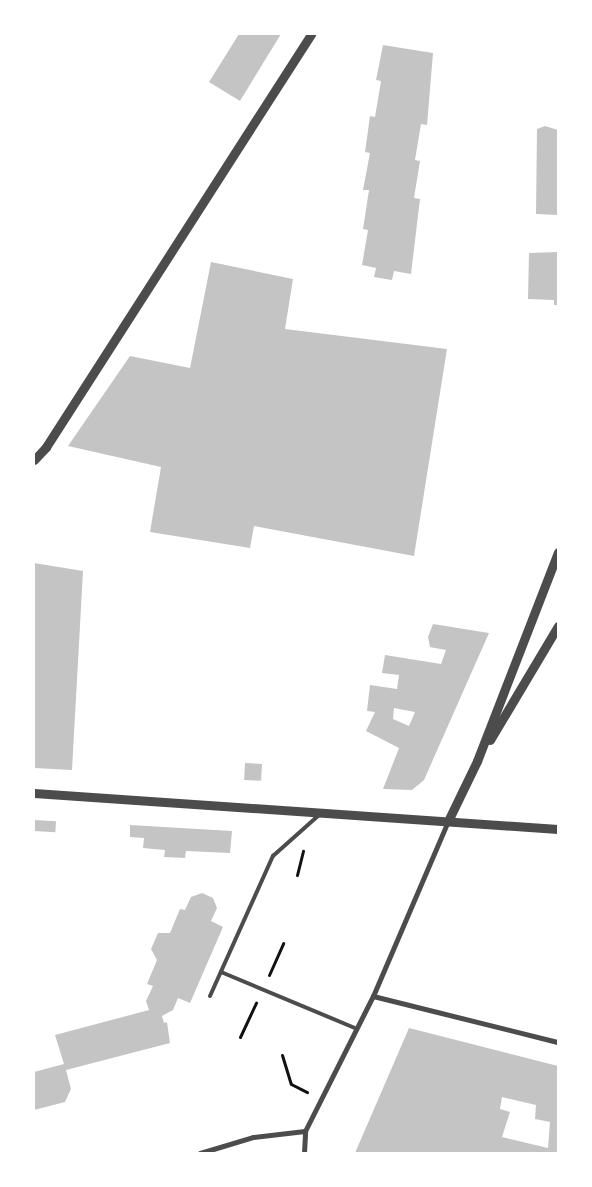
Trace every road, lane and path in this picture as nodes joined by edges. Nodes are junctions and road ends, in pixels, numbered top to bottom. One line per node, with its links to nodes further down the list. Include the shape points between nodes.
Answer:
1 (311, 34): 2 (street)
2 (34, 460)
3 (558, 552): 5 (street)
4 (558, 626): 5 (street)
5 (477, 761): 8 (street)
6 (34, 793): 7 (street)
7 (322, 811): 8 (street); 10 (lane, via 304,832 273,856)
8 (448, 821): 9 (street); 12 (street)
9 (558, 828)
10 (221, 972): 11 (lane); 13 (lane)
11 (210, 996)
12 (373, 996): 13 (street); 14 (street)
13 (357, 1029): 16 (street)
14 (558, 1042)
15 (282, 1055): 16 (path, via 291,1084)
16 (321, 1100): 17 (street)
17 (305, 1131): 18 (street, via 253,1137); 19 (street)
18 (200, 1153)
19 (304, 1153)

